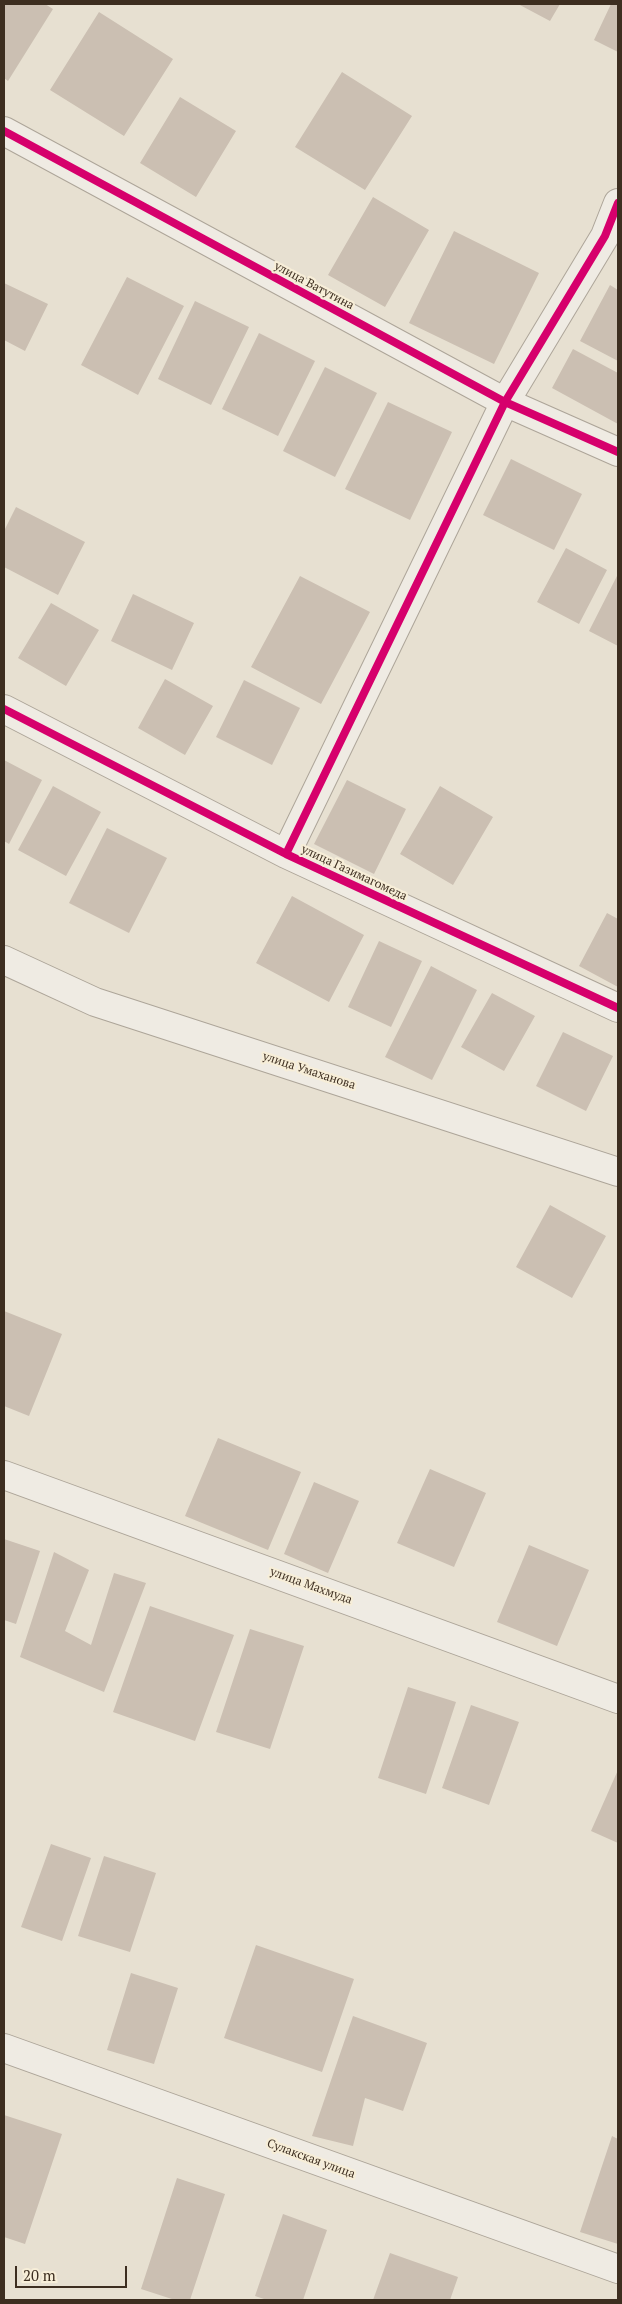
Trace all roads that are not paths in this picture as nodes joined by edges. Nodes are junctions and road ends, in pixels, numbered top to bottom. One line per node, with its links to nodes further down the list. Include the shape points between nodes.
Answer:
1 (4, 131): 3 (street, улица Ватутина)
2 (618, 203): 3 (street, via 605,236)
3 (505, 402): 4 (street, улица Ватутина); 6 (street)
4 (618, 452)
5 (4, 709): 6 (street, улица Газимагомеда)
6 (286, 854): 8 (street, улица Газимагомеда)
7 (4, 960): 9 (street, улица Умаханова, via 95,1002)
8 (618, 1008)
9 (618, 1172)
10 (4, 1475): 11 (street, улица Махмуда)
11 (618, 1699)
12 (4, 2048): 13 (street, Сулакская улица)
13 (618, 2269)

